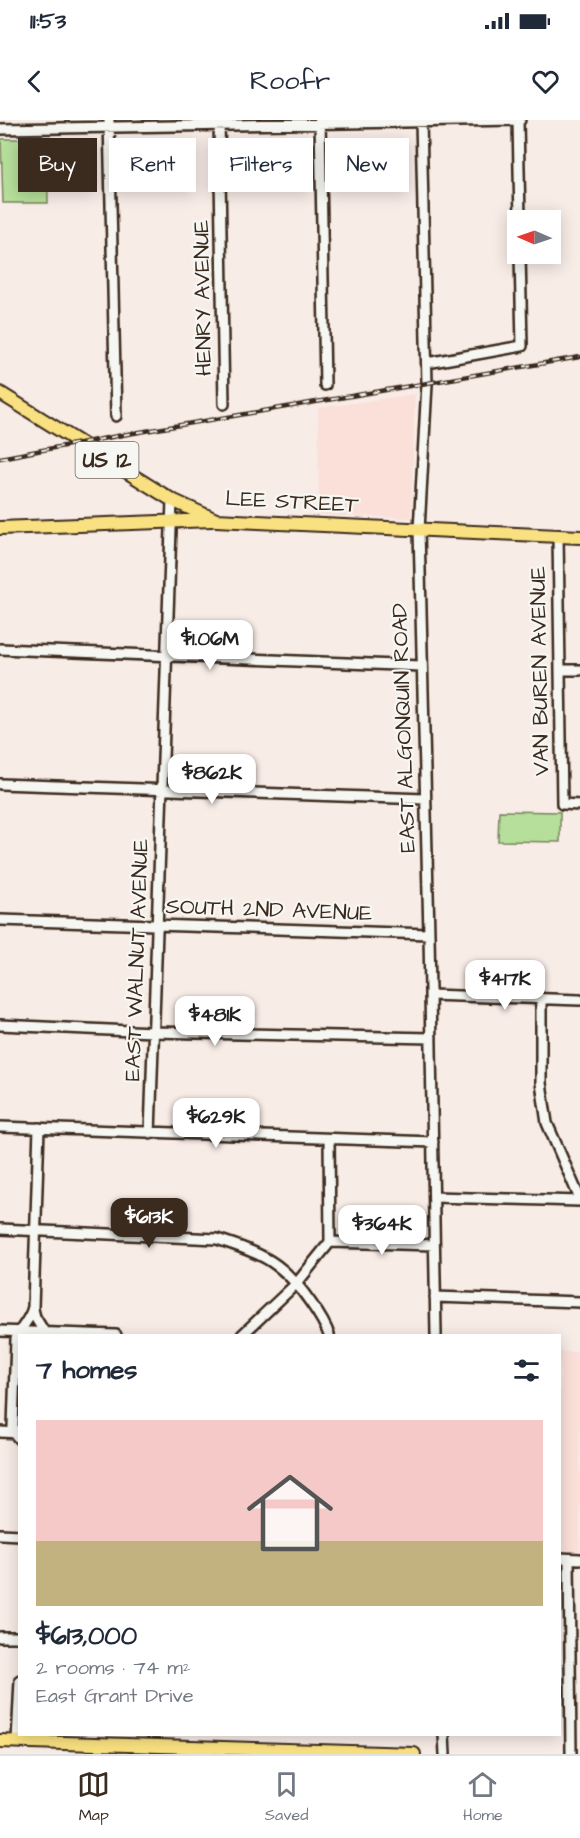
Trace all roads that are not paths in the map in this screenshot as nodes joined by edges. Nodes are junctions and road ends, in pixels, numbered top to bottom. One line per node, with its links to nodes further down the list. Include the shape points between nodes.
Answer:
1 (519, 120): 2 (street); 7 (street)
2 (421, 121): 3 (street); 9 (street, EAST ALGONQUIN ROAD)
3 (320, 122): 5 (street); 10 (street)
4 (109, 123): 5 (street); 6 (street); 13 (street)
5 (219, 123): 12 (street, HENRY AVENUE)
6 (0, 129)
7 (520, 210)
8 (520, 264): 9 (street, via 522,346)
9 (427, 363): 18 (street, EAST ALGONQUIN ROAD)
10 (325, 385)
11 (0, 393): 14 (main road, LEE STREET / US 12)
12 (224, 404)
13 (116, 416)
14 (172, 500): 15 (main road, LEE STREET / US 12); 16 (street, EAST WALNUT AVENUE)
15 (216, 520): 16 (main road, US 12); 18 (main road, LEE STREET / US 12)
16 (171, 521): 17 (main road, US 12); 22 (street, EAST WALNUT AVENUE)
17 (0, 528)
18 (419, 530): 19 (main road, LEE STREET / US 12); 23 (street, EAST ALGONQUIN ROAD)
19 (558, 536): 20 (main road, LEE STREET / US 12); 24 (street, VAN BUREN AVENUE)
20 (580, 537)
21 (0, 649): 22 (street)
22 (167, 655): 23 (street); 27 (street, EAST WALNUT AVENUE)
23 (421, 666): 28 (street, EAST ALGONQUIN ROAD)
24 (560, 670): 25 (street); 29 (street, VAN BUREN AVENUE, via 562,804)
25 (580, 670)
26 (0, 784): 27 (street)
27 (162, 790): 28 (street); 31 (street, EAST WALNUT AVENUE)
28 (425, 799): 32 (street, EAST ALGONQUIN ROAD)
29 (580, 805)
30 (0, 920): 31 (street, SOUTH 2ND AVENUE)
31 (157, 926): 32 (street, SOUTH 2ND AVENUE); 37 (street, EAST WALNUT AVENUE)
32 (429, 934): 33 (street, EAST ALGONQUIN ROAD)
33 (430, 995): 34 (street); 38 (street, EAST ALGONQUIN ROAD)
34 (542, 998): 35 (street); 45 (street, via 541,1083 547,1123)
35 (580, 1000)
36 (0, 1025): 37 (street)
37 (153, 1032): 38 (street); 41 (street, EAST WALNUT AVENUE)
38 (431, 1038): 43 (street, EAST ALGONQUIN ROAD)
39 (0, 1127): 40 (street)
40 (39, 1128): 41 (street); 47 (street)
41 (150, 1133): 42 (street)
42 (329, 1139): 43 (street); 48 (street)
43 (433, 1142): 44 (street, EAST ALGONQUIN ROAD)
44 (434, 1197): 45 (street); 49 (street, EAST ALGONQUIN ROAD)
45 (580, 1200)
46 (0, 1229): 47 (street)
47 (35, 1230): 50 (street, via 217,1239 251,1250 276,1264); 53 (street)
48 (330, 1242): 49 (street); 50 (street)
49 (434, 1245): 51 (street, EAST ALGONQUIN ROAD)
50 (297, 1283): 58 (street); 59 (street)
51 (435, 1297): 52 (street); 60 (street, EAST ALGONQUIN ROAD)
52 (580, 1302)
53 (33, 1307): 55 (street); 57 (street)
54 (0, 1331): 55 (street)
55 (19, 1331): 56 (street); 57 (street)
56 (18, 1334)
57 (46, 1334)
58 (243, 1334)
59 (328, 1334)
60 (436, 1334)
61 (18, 1337): 63 (street)
62 (0, 1432): 63 (street)
63 (18, 1435)
64 (0, 1534): 65 (street)
65 (18, 1535)
66 (564, 1558): 67 (street); 70 (street)
67 (580, 1559)
68 (0, 1637): 69 (street)
69 (18, 1638)
70 (570, 1656): 71 (street); 79 (street)
71 (580, 1657)
72 (18, 1721): 75 (street)
73 (444, 1736): 78 (street)
74 (0, 1741): 75 (main road)
75 (17, 1741): 76 (main road)
76 (339, 1753): 77 (main road)
77 (414, 1754)
78 (445, 1754)
79 (571, 1754)

